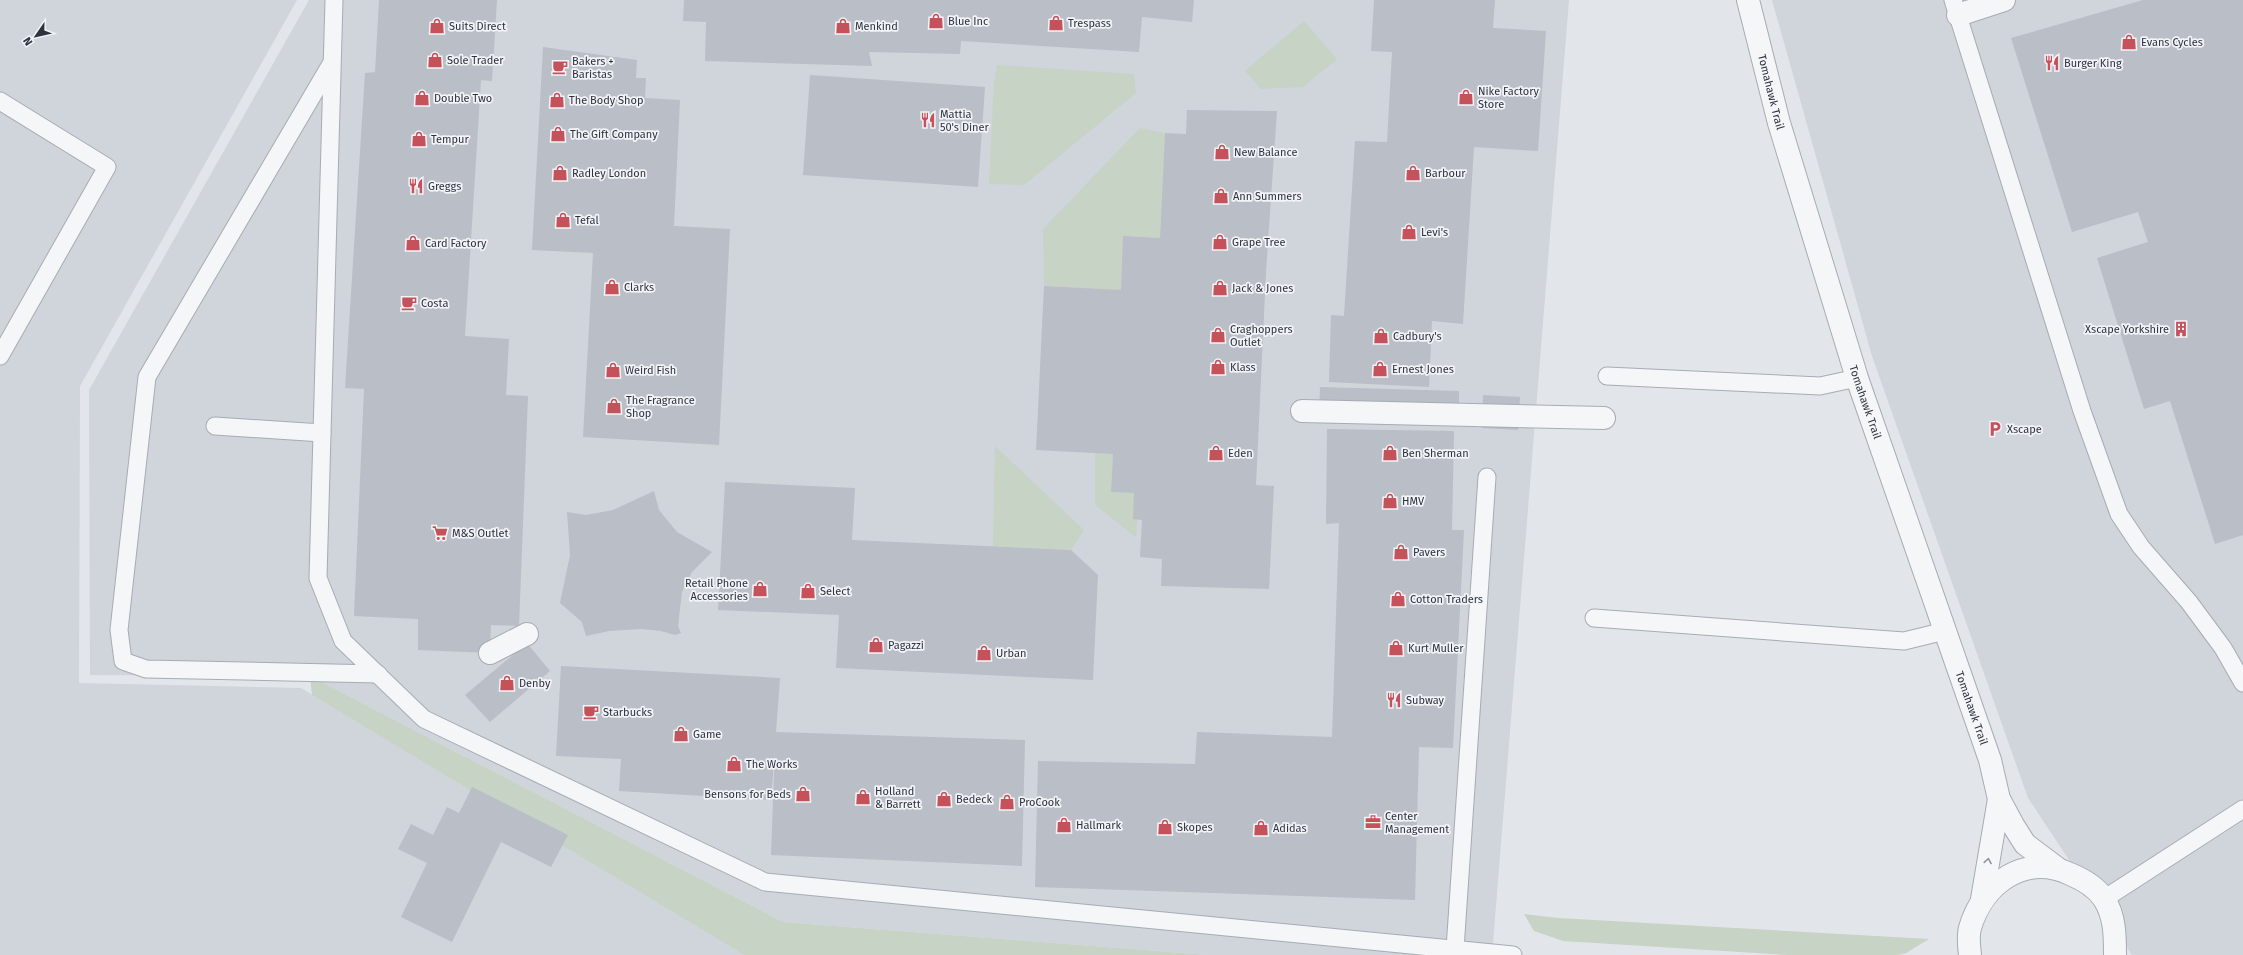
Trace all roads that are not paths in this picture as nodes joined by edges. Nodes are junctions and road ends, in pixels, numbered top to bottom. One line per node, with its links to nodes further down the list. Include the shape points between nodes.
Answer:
1 (334, 0): 5 (lane)
2 (1748, 0): 9 (street, Tomahawk Trail, via 1779,123)
3 (2004, 0): 4 (street)
4 (1955, 8): 20 (lane, via 2082,411 2119,514 2141,547 2189,602 2223,648)
5 (332, 62): 13 (lane); 19 (lane, via 147,377 119,630 122,661 146,669)
6 (0, 101): 7 (lane, via 107,167)
7 (0, 356)
8 (1606, 376): 9 (lane, via 1820,386)
9 (1857, 378): 16 (street, Tomahawk Trail)
10 (1302, 411): 11 (street)
11 (1604, 418)
12 (215, 426): 13 (lane)
13 (322, 433): 19 (lane, via 318,578 343,641)
14 (1487, 477): 26 (lane)
15 (1594, 618): 16 (lane, via 1904,641)
16 (1945, 631): 21 (street, Tomahawk Trail, via 1990,760)
17 (527, 634): 18 (street)
18 (490, 653)
19 (378, 674): 26 (lane, via 424,719 765,882)
20 (2243, 683)
21 (1999, 798): 23 (street, Tomahawk Trail, via 2026,844); 24 (street, Tomahawk Trail, one-way to 21)
22 (2243, 809): 25 (lane)
23 (2058, 868): 24 (street, Tomahawk Trail, via 2031,868 2015,872 1993,885); 25 (street, Tomahawk Trail, via 2083,880)
24 (1982, 899): 28 (street, Tomahawk Trail, via 1969,929)
25 (2104, 899): 29 (street, Tomahawk Trail, via 2116,930)
26 (1455, 949): 27 (lane)
27 (1512, 955)
28 (1970, 955)
29 (2115, 955)

